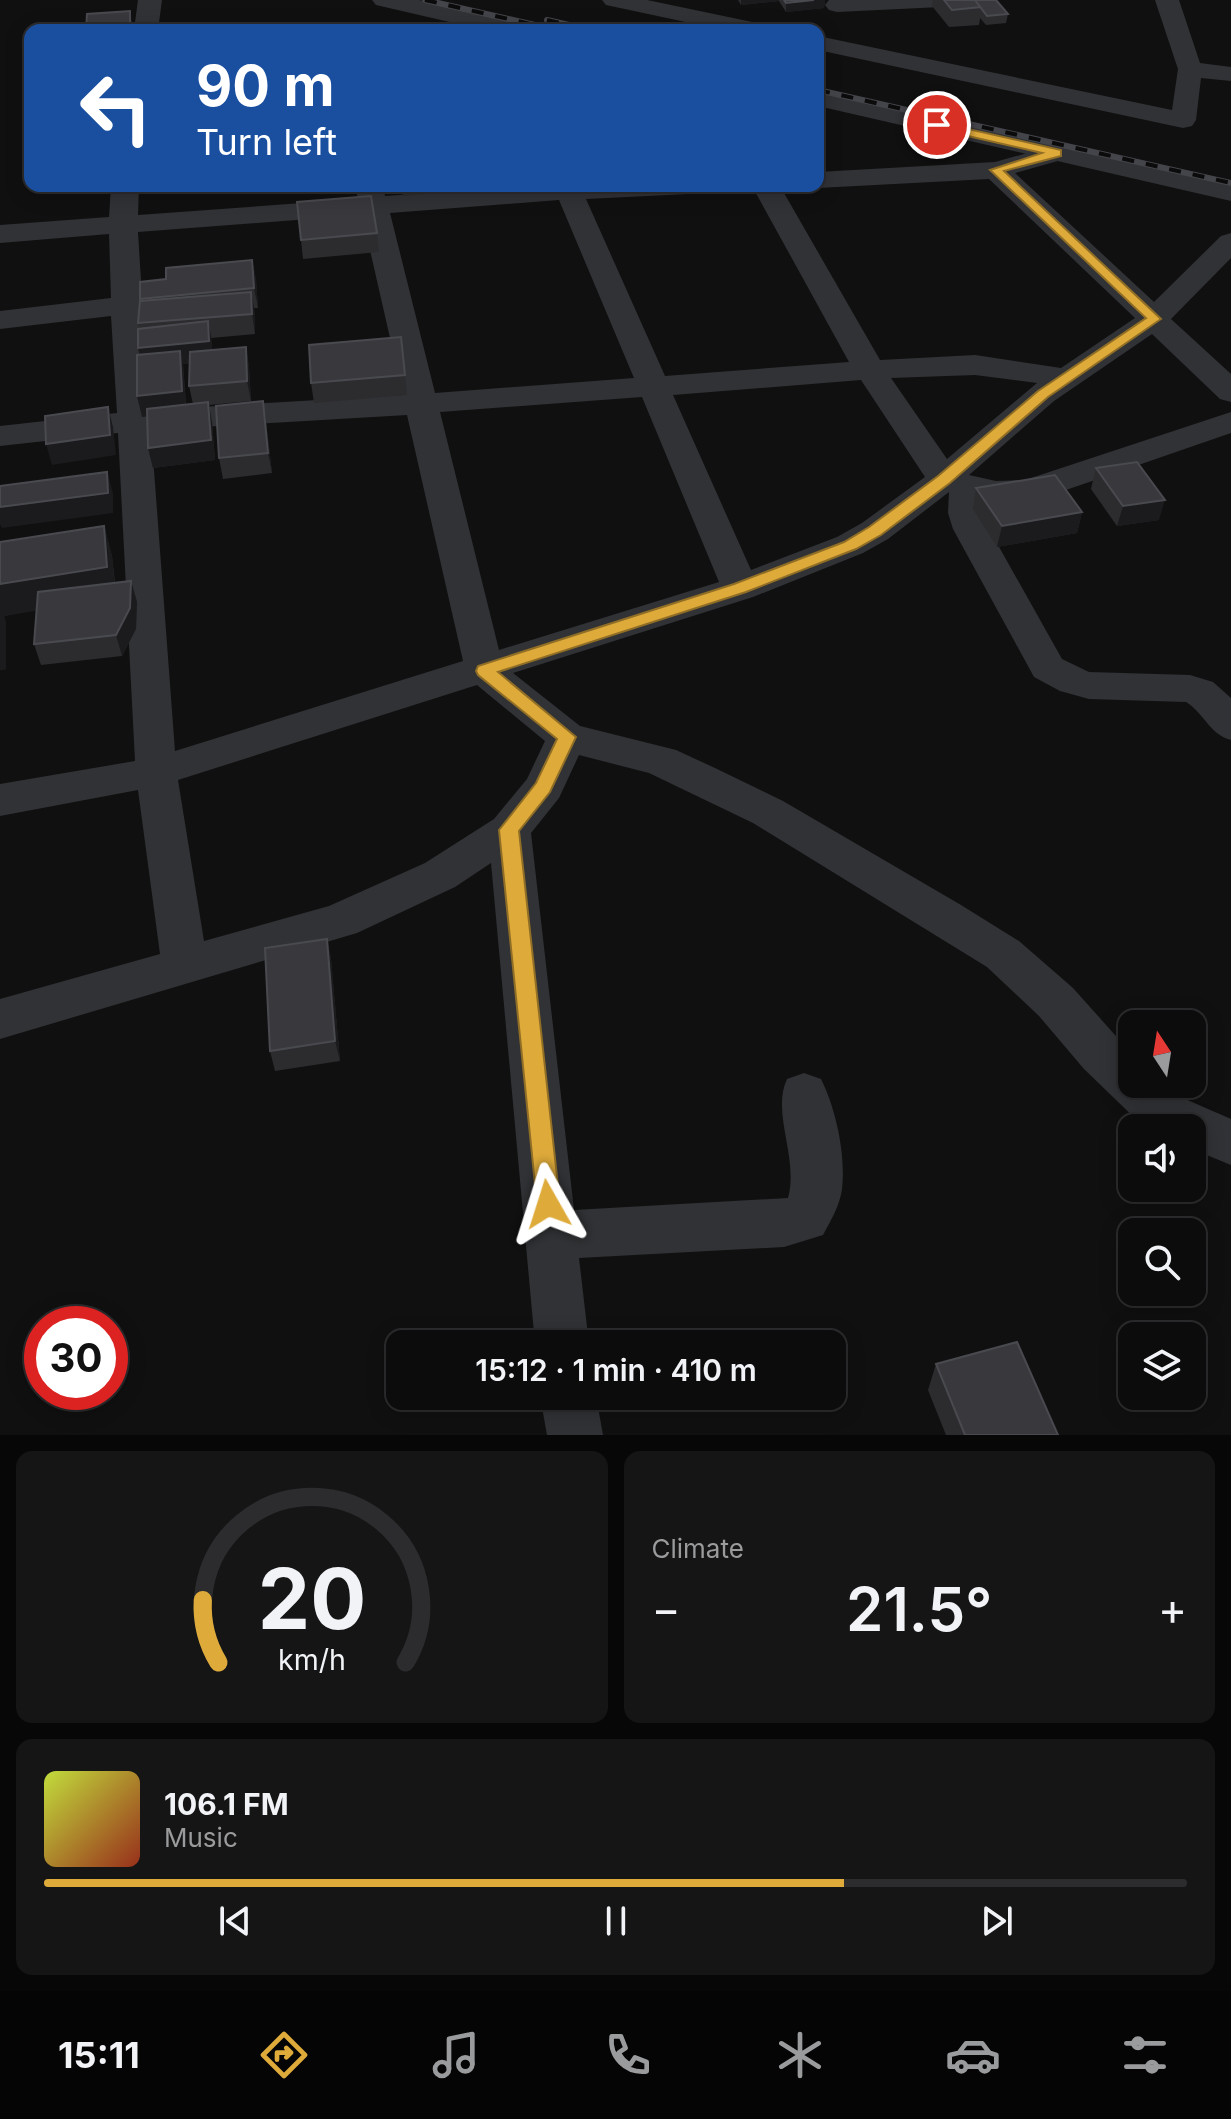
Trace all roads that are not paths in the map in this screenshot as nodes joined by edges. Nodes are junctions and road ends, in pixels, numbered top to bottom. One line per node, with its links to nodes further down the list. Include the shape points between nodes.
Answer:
1 (150, 0): 8 (street)
2 (385, 0): 9 (street)
3 (614, 0): 7 (street)
4 (941, 0): 6 (street)
5 (1167, 0): 13 (street)
6 (834, 3): 12 (street)
7 (647, 4): 10 (street)
8 (147, 24)
9 (492, 24)
10 (732, 24)
11 (824, 44): 12 (street)
12 (877, 55): 13 (street, via 1183,120)
13 (1190, 69): 14 (street)
14 (1231, 74)
15 (824, 99): 16 (street)
16 (1056, 153): 17 (street); 23 (street)
17 (996, 170): 18 (street); 29 (street)
18 (824, 180)
19 (125, 192): 25 (street)
20 (484, 192): 24 (street)
21 (569, 192): 33 (street)
22 (769, 192): 31 (street)
23 (1231, 192)
24 (372, 196): 25 (street); 35 (street)
25 (123, 225): 26 (street); 28 (street)
26 (0, 234)
27 (1231, 242): 29 (street)
28 (126, 305): 30 (street); 36 (street)
29 (1154, 319): 32 (street); 34 (street)
30 (0, 320)
31 (869, 369): 32 (street, via 975,365); 33 (street); 39 (street)
32 (1067, 378): 39 (street, via 994,433)
33 (655, 386): 35 (street); 40 (street)
34 (1231, 392)
35 (422, 404): 36 (street); 41 (street)
36 (133, 421): 38 (street); 44 (street, via 122,490)
37 (1231, 422): 39 (street, via 1028,491 996,492)
38 (0, 436)
39 (955, 482): 40 (street, via 850,545); 42 (street, via 971,529 1048,668 1082,686 1201,692)
40 (740, 588): 41 (street)
41 (485, 671): 43 (street); 44 (street)
42 (1231, 726)
43 (567, 737): 46 (street, via 544,787); 50 (street, via 661,761 700,779 768,812 945,917 1003,954 1159,1110)
44 (156, 772): 45 (street); 47 (street)
45 (0, 800)
46 (509, 830): 47 (street, via 440,875 341,920); 51 (street)
47 (185, 966): 48 (street)
48 (0, 1019)
49 (804, 1094): 51 (street, via 818,1185 815,1206 805,1218)
50 (1231, 1143)
51 (551, 1235): 52 (street)
52 (561, 1330)
53 (571, 1410): 54 (street)
54 (575, 1435)

